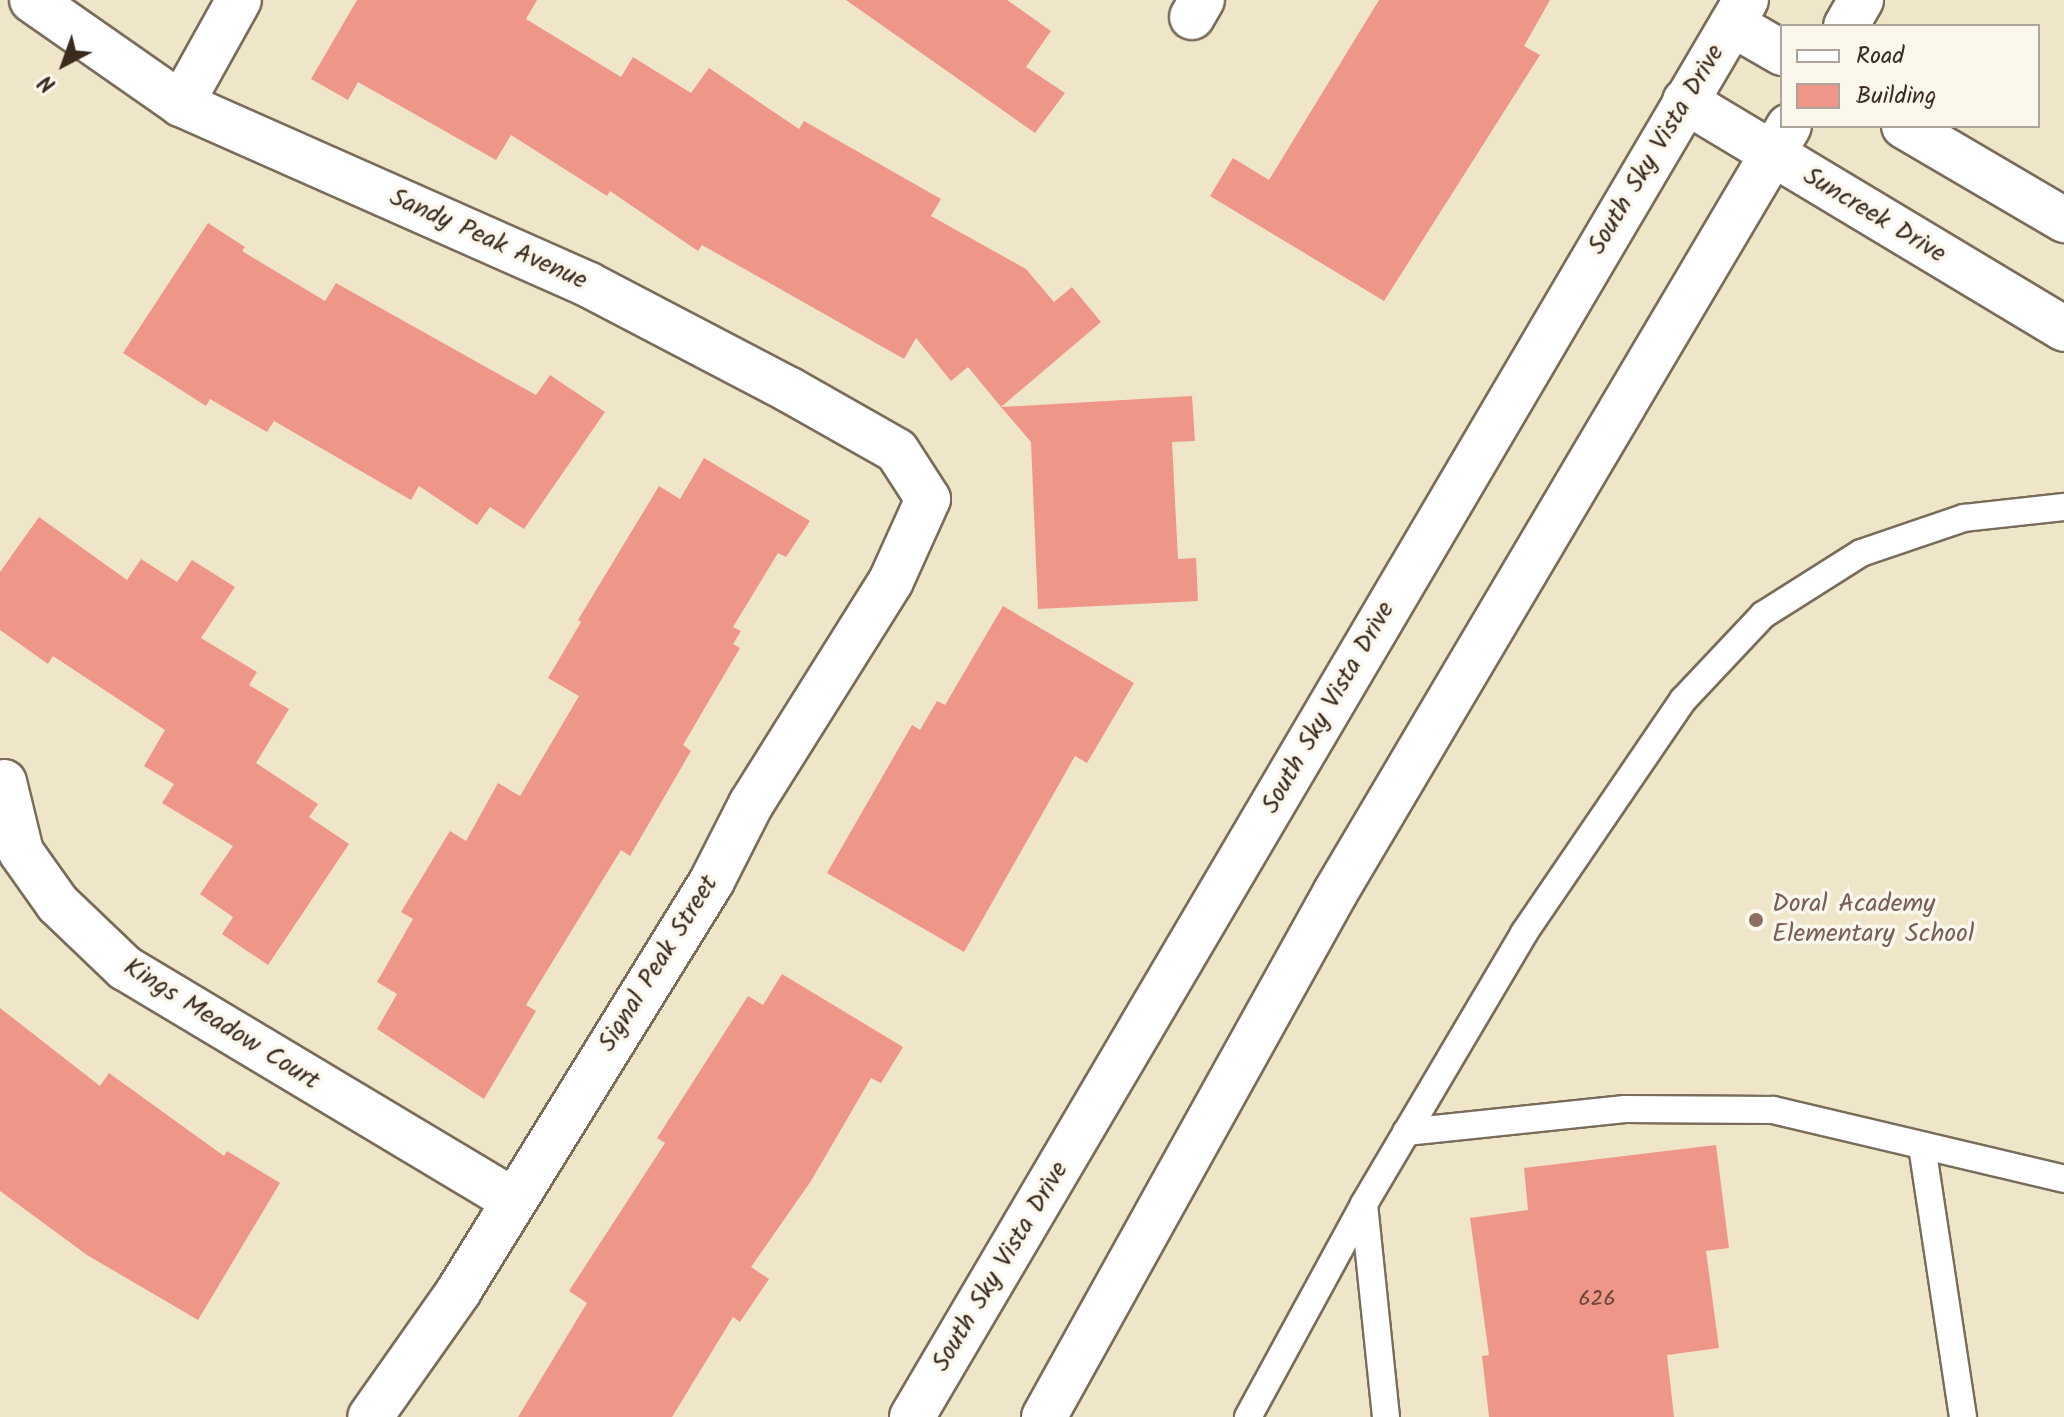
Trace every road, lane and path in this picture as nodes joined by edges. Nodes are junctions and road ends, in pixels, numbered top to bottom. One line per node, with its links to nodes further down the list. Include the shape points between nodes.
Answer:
1 (32, 0): 8 (street, Sandy Peak Avenue)
2 (239, 0): 8 (street)
3 (1861, 0): 5 (street)
4 (1739, 12): 6 (street); 7 (street, South Sky Vista Drive)
5 (1847, 24)
6 (1780, 51)
7 (1685, 101): 10 (street, Suncreek Drive); 22 (street, South Sky Vista Drive)
8 (181, 104): 13 (street, Sandy Peak Avenue, via 589,285 775,382 897,451)
9 (1907, 128): 11 (street)
10 (1781, 140): 12 (street, Suncreek Drive); 23 (street, via 1335,893)
11 (2064, 220)
12 (2064, 329)
13 (928, 499): 19 (street, Signal Peak Street, via 891,581 816,709 751,804 712,881)
14 (2064, 507): 16 (lane, via 1964,518 1861,553 1763,615 1683,700 1524,933)
15 (4, 782): 19 (street, Kings Meadow Court, via 21,852 58,904 125,968)
16 (1406, 1132): 17 (lane, via 1625,1109 1773,1110); 20 (lane)
17 (1922, 1146): 18 (lane); 26 (lane)
18 (2064, 1179)
19 (511, 1199): 21 (street, Signal Peak Street, via 459,1291)
20 (1364, 1204): 24 (lane); 25 (lane)
21 (370, 1417)
22 (912, 1417)
23 (1044, 1417)
24 (1248, 1417)
25 (1386, 1417)
26 (1963, 1417)

